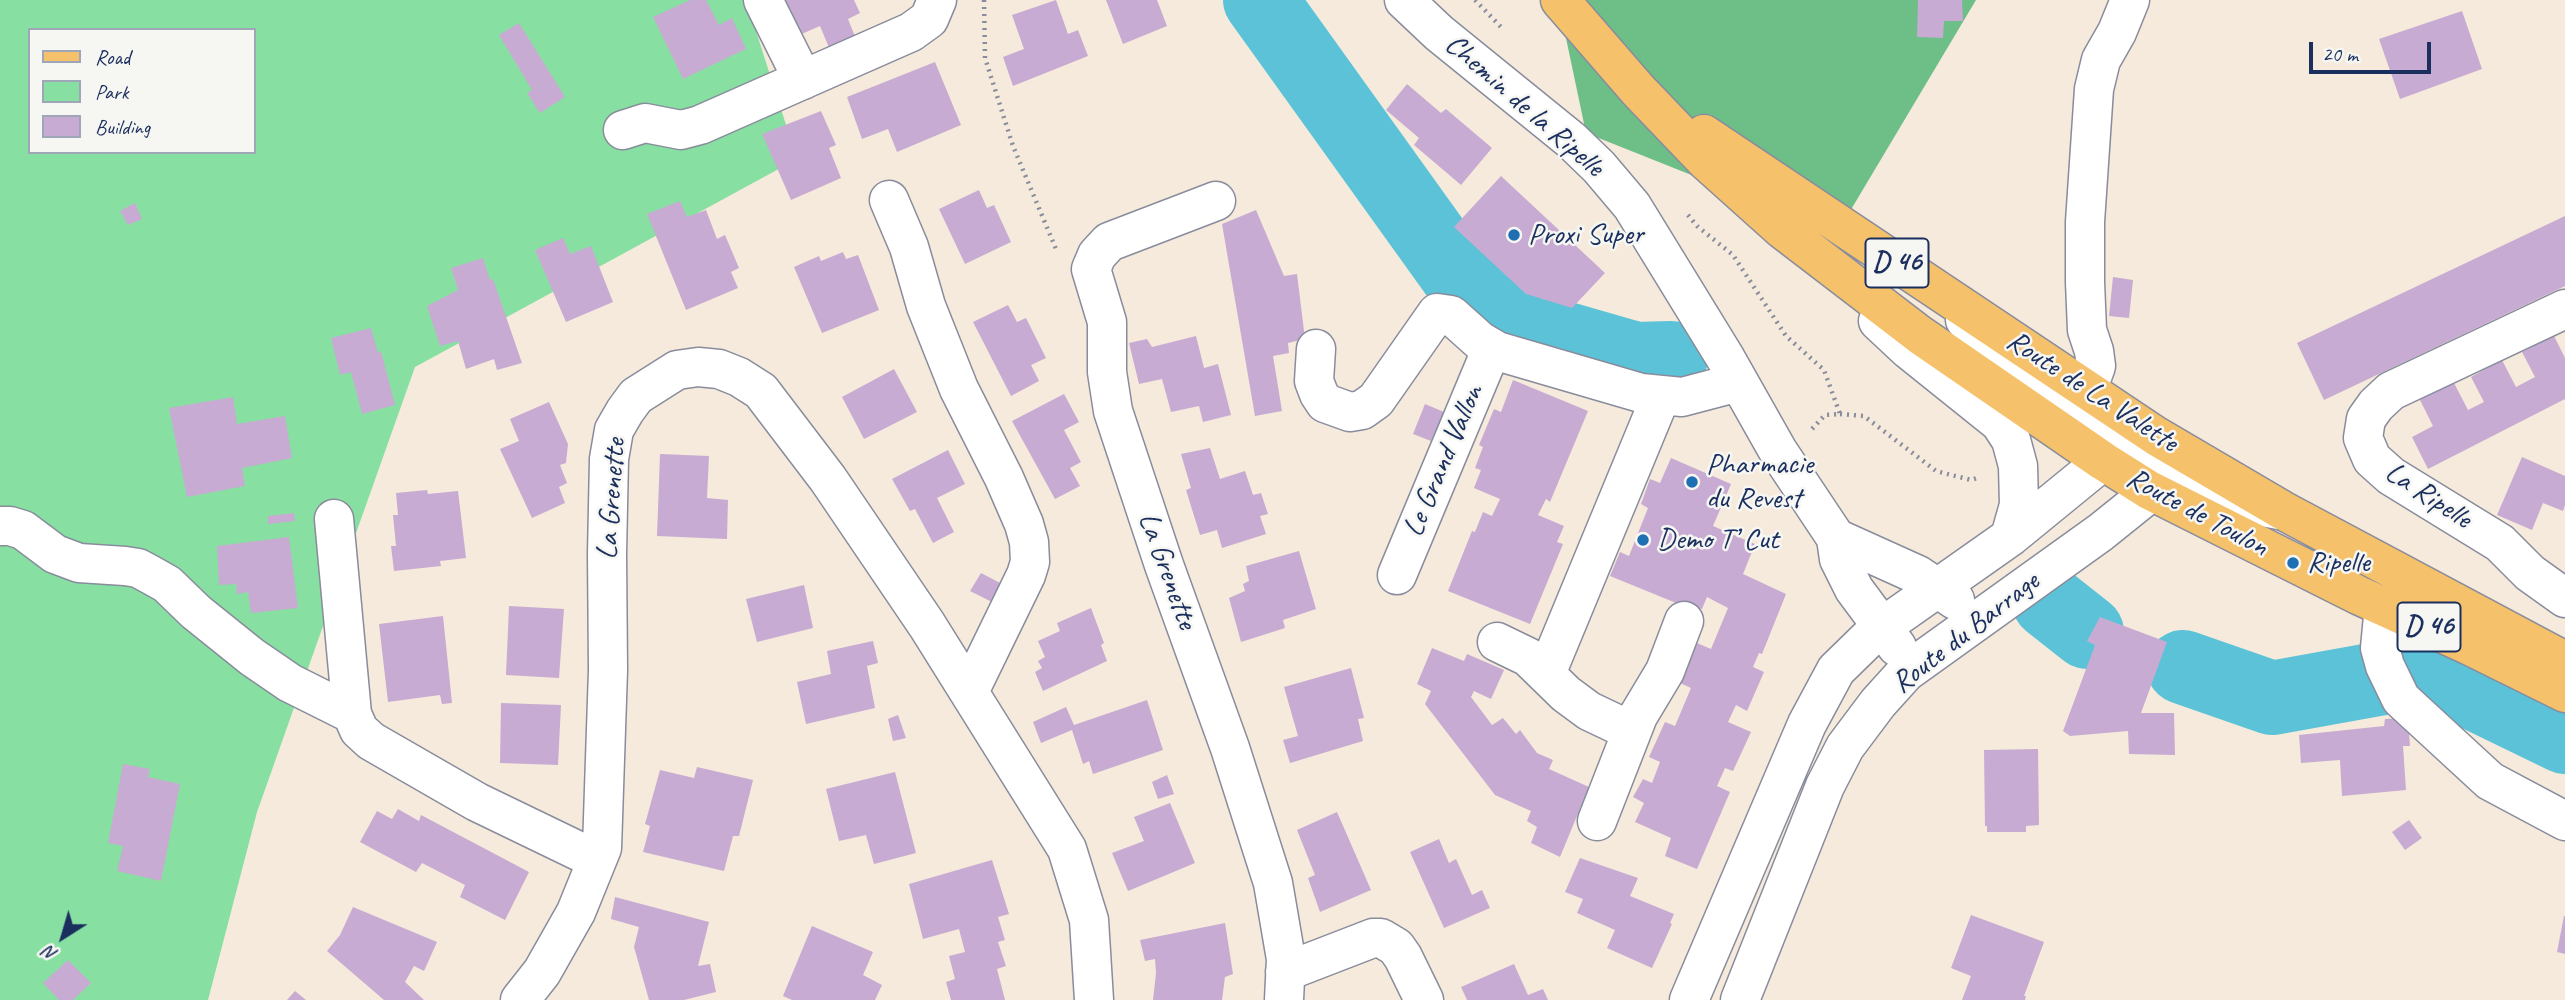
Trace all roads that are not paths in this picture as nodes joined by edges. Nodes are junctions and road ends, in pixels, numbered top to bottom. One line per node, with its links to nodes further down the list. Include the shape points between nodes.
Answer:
1 (763, 0): 6 (street)
2 (937, 0): 6 (street, via 922,26)
3 (1404, 0): 16 (street, Chemin de la Ripelle, via 1599,167 1632,206)
4 (1560, 0): 7 (main road, Route de La Valette / D 46)
5 (2130, 0): 17 (street, via 2101,60 2094,89 2085,282 2087,330 2096,366)
6 (803, 80): 8 (street, via 700,125 681,130 645,123)
7 (1638, 90): 11 (main road, Route de La Valette / D 46, via 1706,161); 12 (main road, Route de La Valette / D 46)
8 (623, 130)
9 (889, 200): 36 (street, via 959,389 1004,478 1029,542 1026,575)
10 (1216, 201): 43 (street, La Grenette, via 1109,243 1097,254 1091,269 1107,322 1113,411 1273,883 1283,933)
11 (1783, 230): 19 (main road, Route de La Valette / D 46, via 1920,335); 23 (street, Route du Barrage, via 1909,350 2000,423 2011,440 2018,466 2019,505)
12 (1926, 282): 17 (main road, Route de La Valette / D 46); 19 (street, via 2000,354 2129,449)
13 (2565, 309): 27 (street, La Ripelle, via 2391,391 2366,419 2363,438 2372,459 2391,476 2500,543 2530,573)
14 (1492, 348): 15 (street, via 1451,314 1437,313 1376,400 1350,412 1325,403 1319,394 1314,382); 18 (street, via 1615,387); 25 (street, Le Grand Vallon)
15 (1316, 349)
16 (1739, 382): 18 (street, via 1691,396); 24 (street, Chemin de la Ripelle)
17 (2087, 391): 20 (main road, Route de La Valette / D 46)
18 (1661, 396): 35 (street)
19 (2130, 470): 20 (street, via 2226,500); 23 (street, Route du Barrage); 28 (main road, Route de Toulon / D 46, via 2292,563); 29 (street, Route du Barrage, via 2142,499)
20 (2282, 510): 33 (main road, Route de La Valette / D 46)
21 (334, 519): 38 (street)
22 (0, 526): 38 (street, via 23,530 55,554 79,563 138,568 152,575 252,657 290,683)
23 (2010, 537): 26 (street, Route du Barrage)
24 (1836, 538): 26 (street); 31 (street, Chemin de la Ripelle, via 1849,579)
25 (1396, 575)
26 (1938, 586): 29 (street); 31 (street, Route du Barrage)
27 (2565, 598)
28 (2384, 606): 37 (main road, D 46); 41 (street, via 2381,648 2393,682 2490,781)
29 (1978, 619): 34 (street, Route du Barrage)
30 (1684, 621): 39 (street, via 1665,671)
31 (1881, 627): 34 (street, Chemin de la Ripelle); 47 (street, Route du Barrage, via 1836,670 1807,724)
32 (1497, 642): 35 (street, via 1521,652)
33 (2565, 661)
34 (1913, 666): 48 (street, Route du Barrage, via 1845,747 1825,786)
35 (1546, 674): 39 (street, via 1589,711)
36 (969, 692): 42 (street, La Grenette, via 882,555 761,391 719,369 677,370 636,396 614,430 607,554 604,822); 45 (street, La Grenette, via 1067,849 1089,920)
37 (2565, 693)
38 (352, 714): 42 (street, via 371,741 477,802)
39 (1631, 731): 40 (street)
40 (1597, 821)
41 (2565, 821)
42 (597, 860): 44 (street, La Grenette, via 576,912 542,972)
43 (1285, 986): 46 (street, La Grenette, via 1381,937 1403,957)
44 (520, 1000)
45 (1094, 1000)
46 (1424, 1000)
47 (1689, 1000)
48 (1740, 1000)

